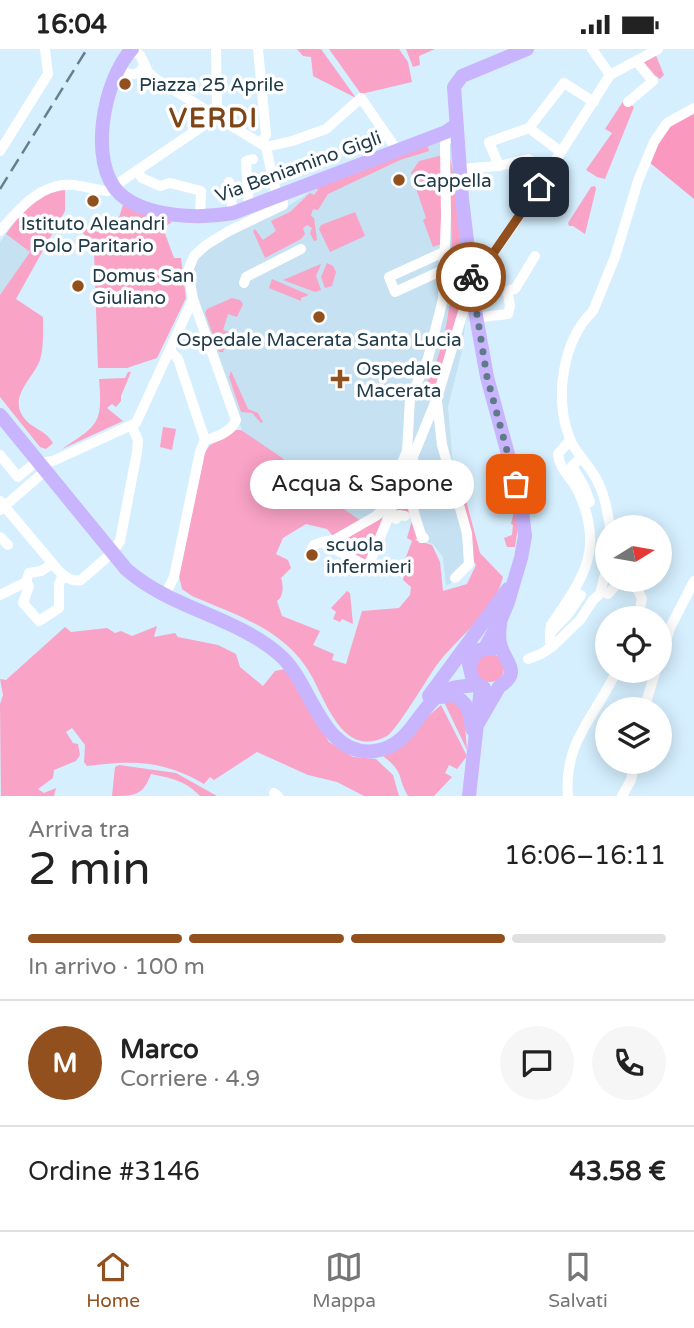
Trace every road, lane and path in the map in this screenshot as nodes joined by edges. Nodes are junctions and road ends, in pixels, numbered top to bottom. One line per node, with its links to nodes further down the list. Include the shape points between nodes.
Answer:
1 (46, 49): 20 (street, via 48,73)
2 (216, 49): 15 (street, via 217,106)
3 (258, 49): 18 (street)
4 (527, 49): 17 (main road, via 458,79)
5 (592, 49): 11 (street)
6 (658, 49): 8 (street)
7 (131, 50): 9 (street); 10 (main road)
8 (637, 62): 11 (street); 13 (street, via 653,81)
9 (145, 65): 10 (street, via 130,76); 15 (street, via 156,79)
10 (118, 68): 28 (main road, via 105,105 103,143)
11 (610, 75): 12 (street)
12 (594, 102): 16 (street, via 564,83); 21 (street)
13 (628, 102)
14 (694, 108): 50 (street, via 667,123 654,142 615,257 593,311 567,356 562,391)
15 (212, 115): 18 (street); 25 (street)
16 (529, 128): 21 (street); 23 (street, via 489,142)
17 (446, 133): 19 (main road, Via Beniamino Gigli); 24 (main road, via 458,148); 35 (street)
18 (264, 145): 19 (street, via 326,129 361,98); 29 (street)
19 (397, 150): 29 (main road, Via Beniamino Gigli)
20 (0, 151)
21 (561, 152): 26 (street)
22 (253, 159): 30 (street, via 246,161)
23 (499, 166): 24 (street); 26 (street, via 528,159)
24 (460, 169): 38 (main road)
25 (137, 171): 28 (street); 32 (street, via 160,186 170,183 201,191)
26 (548, 171): 38 (street, via 479,274)
27 (229, 183): 31 (street)
28 (114, 187): 32 (main road, Via Beniamino Gigli, via 141,205); 33 (street, via 107,191 69,184 51,187 22,207)
29 (279, 196): 30 (main road, Via Beniamino Gigli); 40 (street, via 283,205 220,236 194,256 188,271)
30 (249, 208): 31 (main road, Via Beniamino Gigli)
31 (233, 213): 32 (main road, Via Beniamino Gigli)
32 (200, 218)
33 (0, 231)
34 (301, 249): 39 (street, via 247,277)
35 (446, 251): 37 (street); 37 (street, via 389,277 391,286 395,292)
36 (535, 256): 42 (street, via 508,294 508,314)
37 (445, 269): 51 (street, via 443,299 428,358 410,399)
38 (471, 276): 41 (main road)
39 (244, 283)
40 (193, 299): 43 (street); 44 (street)
41 (474, 301): 46 (street, via 466,302); 70 (main road, via 487,377 521,502 523,550)
42 (482, 317)
43 (203, 325): 44 (street, via 195,323); 49 (street, via 236,420 231,428)
44 (177, 335): 45 (street)
45 (170, 350): 48 (street); 49 (street, via 178,359)
46 (437, 398): 51 (street); 67 (street, via 442,445 467,533 469,564)
47 (1, 419): 54 (main road)
48 (132, 427): 54 (street); 63 (street, via 138,440 122,533)
49 (205, 440): 71 (street)
50 (570, 440): 52 (street); 77 (street, via 558,454 558,464 576,486 591,533 581,580)
51 (410, 456): 55 (street); 59 (street); 62 (street, via 376,516)
52 (581, 458): 58 (street, via 595,476); 77 (street, via 572,466 594,512 595,553 583,591)
53 (0, 462): 54 (street, via 18,477)
54 (41, 465): 57 (street); 63 (main road)
55 (418, 472): 56 (street, via 427,475); 61 (street, via 410,485 411,497)
56 (429, 482)
57 (2, 506): 65 (street)
58 (608, 515)
59 (389, 516): 60 (street); 62 (street, via 368,567)
60 (405, 516)
61 (424, 538)
62 (322, 542): 64 (street)
63 (113, 552): 66 (street, via 81,580); 71 (main road); 71 (main road, via 126,569)
64 (310, 552)
65 (52, 564): 66 (street); 69 (street, via 29,573)
66 (62, 575): 69 (street, via 59,608 40,621 23,603 29,586)
67 (455, 578)
68 (694, 580): 76 (street)
69 (26, 582): 73 (street)
70 (513, 582): 75 (main road); 86 (main road)
71 (168, 594): 86 (main road, via 253,636 279,655 296,674 327,728 349,747 364,751 391,743)
72 (604, 594): 74 (street, via 617,584 635,584); 78 (street, via 593,600)
73 (0, 595)
74 (641, 606)
75 (501, 619): 79 (main road); 80 (main road)
76 (672, 624)
77 (550, 633): 78 (street)
78 (553, 646): 82 (street)
79 (485, 648): 80 (main road); 81 (main road)
80 (501, 651): 85 (main road, via 511,668)
81 (471, 658): 84 (main road, via 470,675); 86 (main road)
82 (528, 659)
83 (610, 683): 91 (street, via 574,745 566,776)
84 (479, 686): 85 (main road); 86 (main road); 87 (main road)
85 (499, 687): 87 (main road)
86 (434, 695): 88 (main road, via 452,695 466,703)
87 (477, 725): 88 (main road)
88 (474, 758): 90 (main road)
89 (632, 774): 92 (street)
90 (467, 792)
91 (568, 796)
92 (622, 796)

